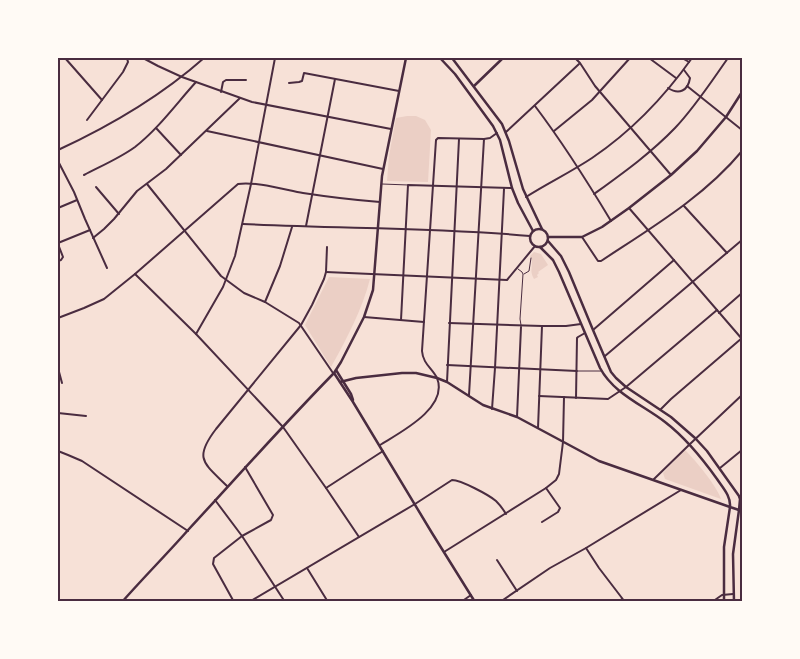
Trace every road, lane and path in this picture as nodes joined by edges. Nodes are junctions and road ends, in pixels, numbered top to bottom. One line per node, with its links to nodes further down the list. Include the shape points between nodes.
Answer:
1 (66, 58): 34 (street)
2 (127, 58): 34 (street, via 123,72)
3 (143, 58): 19 (street)
4 (204, 58): 19 (street)
5 (275, 58): 35 (street)
6 (406, 58): 28 (main road)
7 (440, 58): 47 (main road, via 481,109)
8 (452, 58): 25 (main road)
9 (503, 58): 25 (main road)
10 (574, 58): 17 (street)
11 (630, 58): 30 (street)
12 (649, 58): 20 (street)
13 (682, 58): 16 (street)
14 (692, 58): 16 (street)
15 (728, 58): 32 (street)
16 (689, 62): 18 (street)
17 (580, 63): 30 (street); 36 (street)
18 (683, 70): 20 (street); 26 (street, via 690,78)
19 (182, 77): 23 (street); 51 (street, via 113,122)
20 (676, 78): 27 (street)
21 (335, 79): 24 (street, via 304,72 302,81); 28 (street); 37 (street)
22 (246, 80): 29 (street, via 226,80)
23 (196, 82): 29 (street); 41 (street)
24 (289, 83)
25 (474, 86): 46 (main road)
26 (687, 86): 27 (street, via 681,92); 32 (street)
27 (668, 88): 40 (street)
28 (399, 91): 42 (main road)
29 (221, 92): 33 (street)
30 (600, 92): 40 (street); 45 (street)
31 (742, 92): 38 (main road)
32 (700, 97): 38 (street); 52 (street, via 676,128)
33 (240, 98): 35 (street); 43 (street)
34 (102, 100): 39 (street)
35 (266, 105): 37 (street); 50 (street)
36 (534, 106): 45 (street); 46 (street)
37 (328, 117): 42 (street); 55 (street)
38 (726, 117): 44 (street); 60 (main road)
39 (87, 120)
40 (631, 127): 52 (street); 57 (street)
41 (156, 128): 54 (street); 59 (street, via 130,150)
42 (391, 129): 58 (main road)
43 (207, 130): 50 (street); 54 (street)
44 (742, 130)
45 (554, 131): 57 (street)
46 (506, 132): 73 (main road)
47 (496, 134): 49 (street); 70 (main road)
48 (459, 139): 49 (street); 65 (street, via 438,138 435,142); 67 (street)
49 (484, 139): 68 (street)
50 (259, 143): 55 (street); 62 (street)
51 (58, 150)
52 (651, 151): 60 (street); 72 (street)
53 (742, 151): 76 (street)
54 (181, 154): 61 (street)
55 (320, 155): 58 (street); 71 (street)
56 (58, 161): 74 (street)
57 (578, 166): 72 (street); 73 (street)
58 (384, 169): 63 (main road)
59 (84, 175)
60 (671, 175): 78 (main road)
61 (146, 184): 79 (street); 88 (street)
62 (251, 184): 71 (street); 81 (street); 88 (street, via 238,184)
63 (381, 184): 64 (street); 75 (main road)
64 (408, 185): 65 (street); 85 (street)
65 (433, 186): 67 (street); 89 (street)
66 (96, 187): 79 (street)
67 (457, 187): 68 (street); 91 (street)
68 (482, 188): 69 (street); 93 (street)
69 (504, 188): 70 (street); 94 (street)
70 (512, 188): 92 (main road)
71 (312, 194): 75 (street); 83 (street)
72 (594, 194): 80 (street)
73 (526, 197): 86 (main road)
74 (78, 200): 77 (street); 87 (street)
75 (380, 202): 84 (main road)
76 (684, 206): 90 (street); 104 (street)
77 (58, 208)
78 (630, 208): 80 (main road); 90 (street)
79 (119, 214): 97 (street)
80 (611, 221): 96 (main road)
81 (242, 224): 82 (street); 119 (street)
82 (292, 226): 83 (street); 122 (street)
83 (306, 226): 84 (street)
84 (378, 228): 85 (street); 112 (main road)
85 (406, 229): 89 (street); 114 (street)
86 (542, 229): 92 (main road); 98 (main road)
87 (90, 230): 97 (street); 100 (street)
88 (184, 230): 111 (street); 119 (street)
89 (430, 230): 91 (street); 115 (street)
90 (648, 230): 96 (street, via 600,261); 106 (street)
91 (454, 231): 93 (street); 116 (street)
92 (533, 231): 95 (main road)
93 (479, 232): 94 (street); 117 (street)
94 (502, 233): 95 (street); 118 (street)
95 (530, 236): 101 (main road)
96 (582, 237): 98 (main road)
97 (93, 238): 108 (street)
98 (548, 239): 103 (main road); 136 (main road, via 569,272)
99 (742, 240): 104 (street)
100 (58, 244): 107 (street, via 63,256)
101 (535, 246): 103 (main road); 109 (street)
102 (328, 247): 110 (street)
103 (540, 247): 132 (main road, via 553,260)
104 (727, 253): 120 (street)
105 (531, 258): 113 (street, via 529,271)
106 (674, 260): 120 (street); 136 (street)
107 (58, 261)
108 (107, 268)
109 (517, 268): 113 (street); 118 (street, via 507,279)
110 (326, 272): 112 (street); 133 (street)
111 (135, 274): 125 (street, via 101,301); 138 (street)
112 (375, 274): 114 (street); 126 (main road)
113 (523, 274): 134 (street)
114 (403, 275): 115 (street); 127 (street)
115 (427, 276): 116 (street); 128 (street)
116 (452, 278): 117 (street); 129 (street)
117 (476, 278): 118 (street); 130 (street)
118 (499, 279): 131 (street)
119 (226, 280): 122 (street); 138 (street)
120 (693, 281): 123 (street); 140 (street)
121 (742, 293): 124 (street)
122 (265, 302): 133 (street)
123 (716, 310): 124 (street); 155 (street)
124 (720, 313): 139 (street)
125 (58, 318)
126 (364, 318): 127 (street); 146 (main road)
127 (401, 320): 128 (street)
128 (424, 322): 151 (street, via 422,355)
129 (449, 323): 130 (street); 141 (street)
130 (474, 324): 131 (street); 142 (street)
131 (497, 324): 134 (street); 144 (street)
132 (581, 324): 135 (street); 137 (main road)
133 (301, 325): 150 (street); 156 (street)
134 (521, 325): 135 (street); 145 (street)
135 (542, 326): 147 (street)
136 (593, 330): 140 (main road)
137 (585, 333): 148 (street, via 577,338); 149 (main road)
138 (196, 334): 156 (street)
139 (742, 339): 164 (street)
140 (605, 356): 155 (main road, via 611,372)
141 (447, 365): 142 (street); 153 (street)
142 (472, 367): 144 (street); 158 (street)
143 (58, 368): 154 (street)
144 (495, 368): 145 (street); 163 (street)
145 (519, 369): 147 (street); 167 (street)
146 (336, 370): 150 (main road); 152 (main road)
147 (540, 370): 148 (street); 160 (street)
148 (577, 371): 149 (street); 162 (street)
149 (602, 371): 157 (main road)
150 (334, 373): 152 (main road); 168 (main road)
151 (436, 378): 152 (main road, via 402,373); 153 (main road); 173 (street, via 437,395 429,411)
152 (342, 381): 173 (main road)
153 (447, 382): 158 (main road)
154 (62, 383)
155 (626, 387): 157 (street); 164 (main road)
156 (248, 389): 168 (street); 180 (street, via 210,437 203,451 208,467)
157 (620, 391): 162 (street, via 606,399); 172 (main road, via 664,421)
158 (469, 395): 163 (main road)
159 (742, 395): 170 (street)
160 (540, 396): 161 (street); 169 (street)
161 (564, 397): 162 (street); 171 (street)
162 (576, 398)
163 (492, 409): 167 (main road)
164 (661, 409): 170 (main road)
165 (58, 413): 166 (street)
166 (86, 416)
167 (517, 416): 169 (main road)
168 (283, 427): 177 (main road); 181 (street)
169 (538, 428): 171 (main road)
170 (695, 438): 172 (street); 178 (main road)
171 (563, 442): 179 (main road, via 599,462); 182 (street, via 558,477)
172 (690, 444): 179 (street); 186 (main road, via 729,497)
173 (380, 445): 176 (main road)
174 (742, 450): 178 (street)
175 (58, 451): 190 (street, via 82,461)
176 (383, 451): 181 (street); 185 (main road)
177 (245, 467): 180 (main road); 191 (street, via 272,515 271,520)
178 (720, 468): 187 (main road, via 740,497)
179 (653, 480): 183 (main road)
180 (227, 486): 184 (main road)
181 (326, 488): 192 (street)
182 (546, 488): 188 (street); 189 (street, via 560,508)
183 (681, 490): 186 (main road); 193 (street)
184 (215, 500): 190 (main road); 191 (street)
185 (415, 504): 188 (street, via 454,480 493,499); 192 (street); 194 (main road)
186 (730, 506): 187 (main road); 201 (main road, via 724,548)
187 (741, 511): 199 (main road, via 733,554)
188 (506, 514): 194 (street)
189 (542, 522)
190 (188, 531): 203 (main road)
191 (242, 536): 197 (street); 204 (street, via 212,562)
192 (359, 537): 196 (street)
193 (586, 548): 198 (street); 202 (street)
194 (444, 552): 200 (main road)
195 (497, 560): 198 (street)
196 (307, 568): 197 (street); 207 (street)
197 (276, 587): 205 (street); 206 (street)
198 (517, 591): 210 (street)
199 (733, 594): 201 (street); 215 (main road)
200 (471, 595): 208 (street); 209 (main road)
201 (724, 595): 213 (street); 214 (main road)
202 (622, 599): 211 (street); 212 (street)
203 (122, 602)
204 (234, 602)
205 (249, 602)
206 (285, 602)
207 (328, 602)
208 (461, 602)
209 (475, 602)
210 (500, 602)
211 (618, 602)
212 (625, 602)
213 (712, 602)
214 (724, 602)
215 (734, 602)

